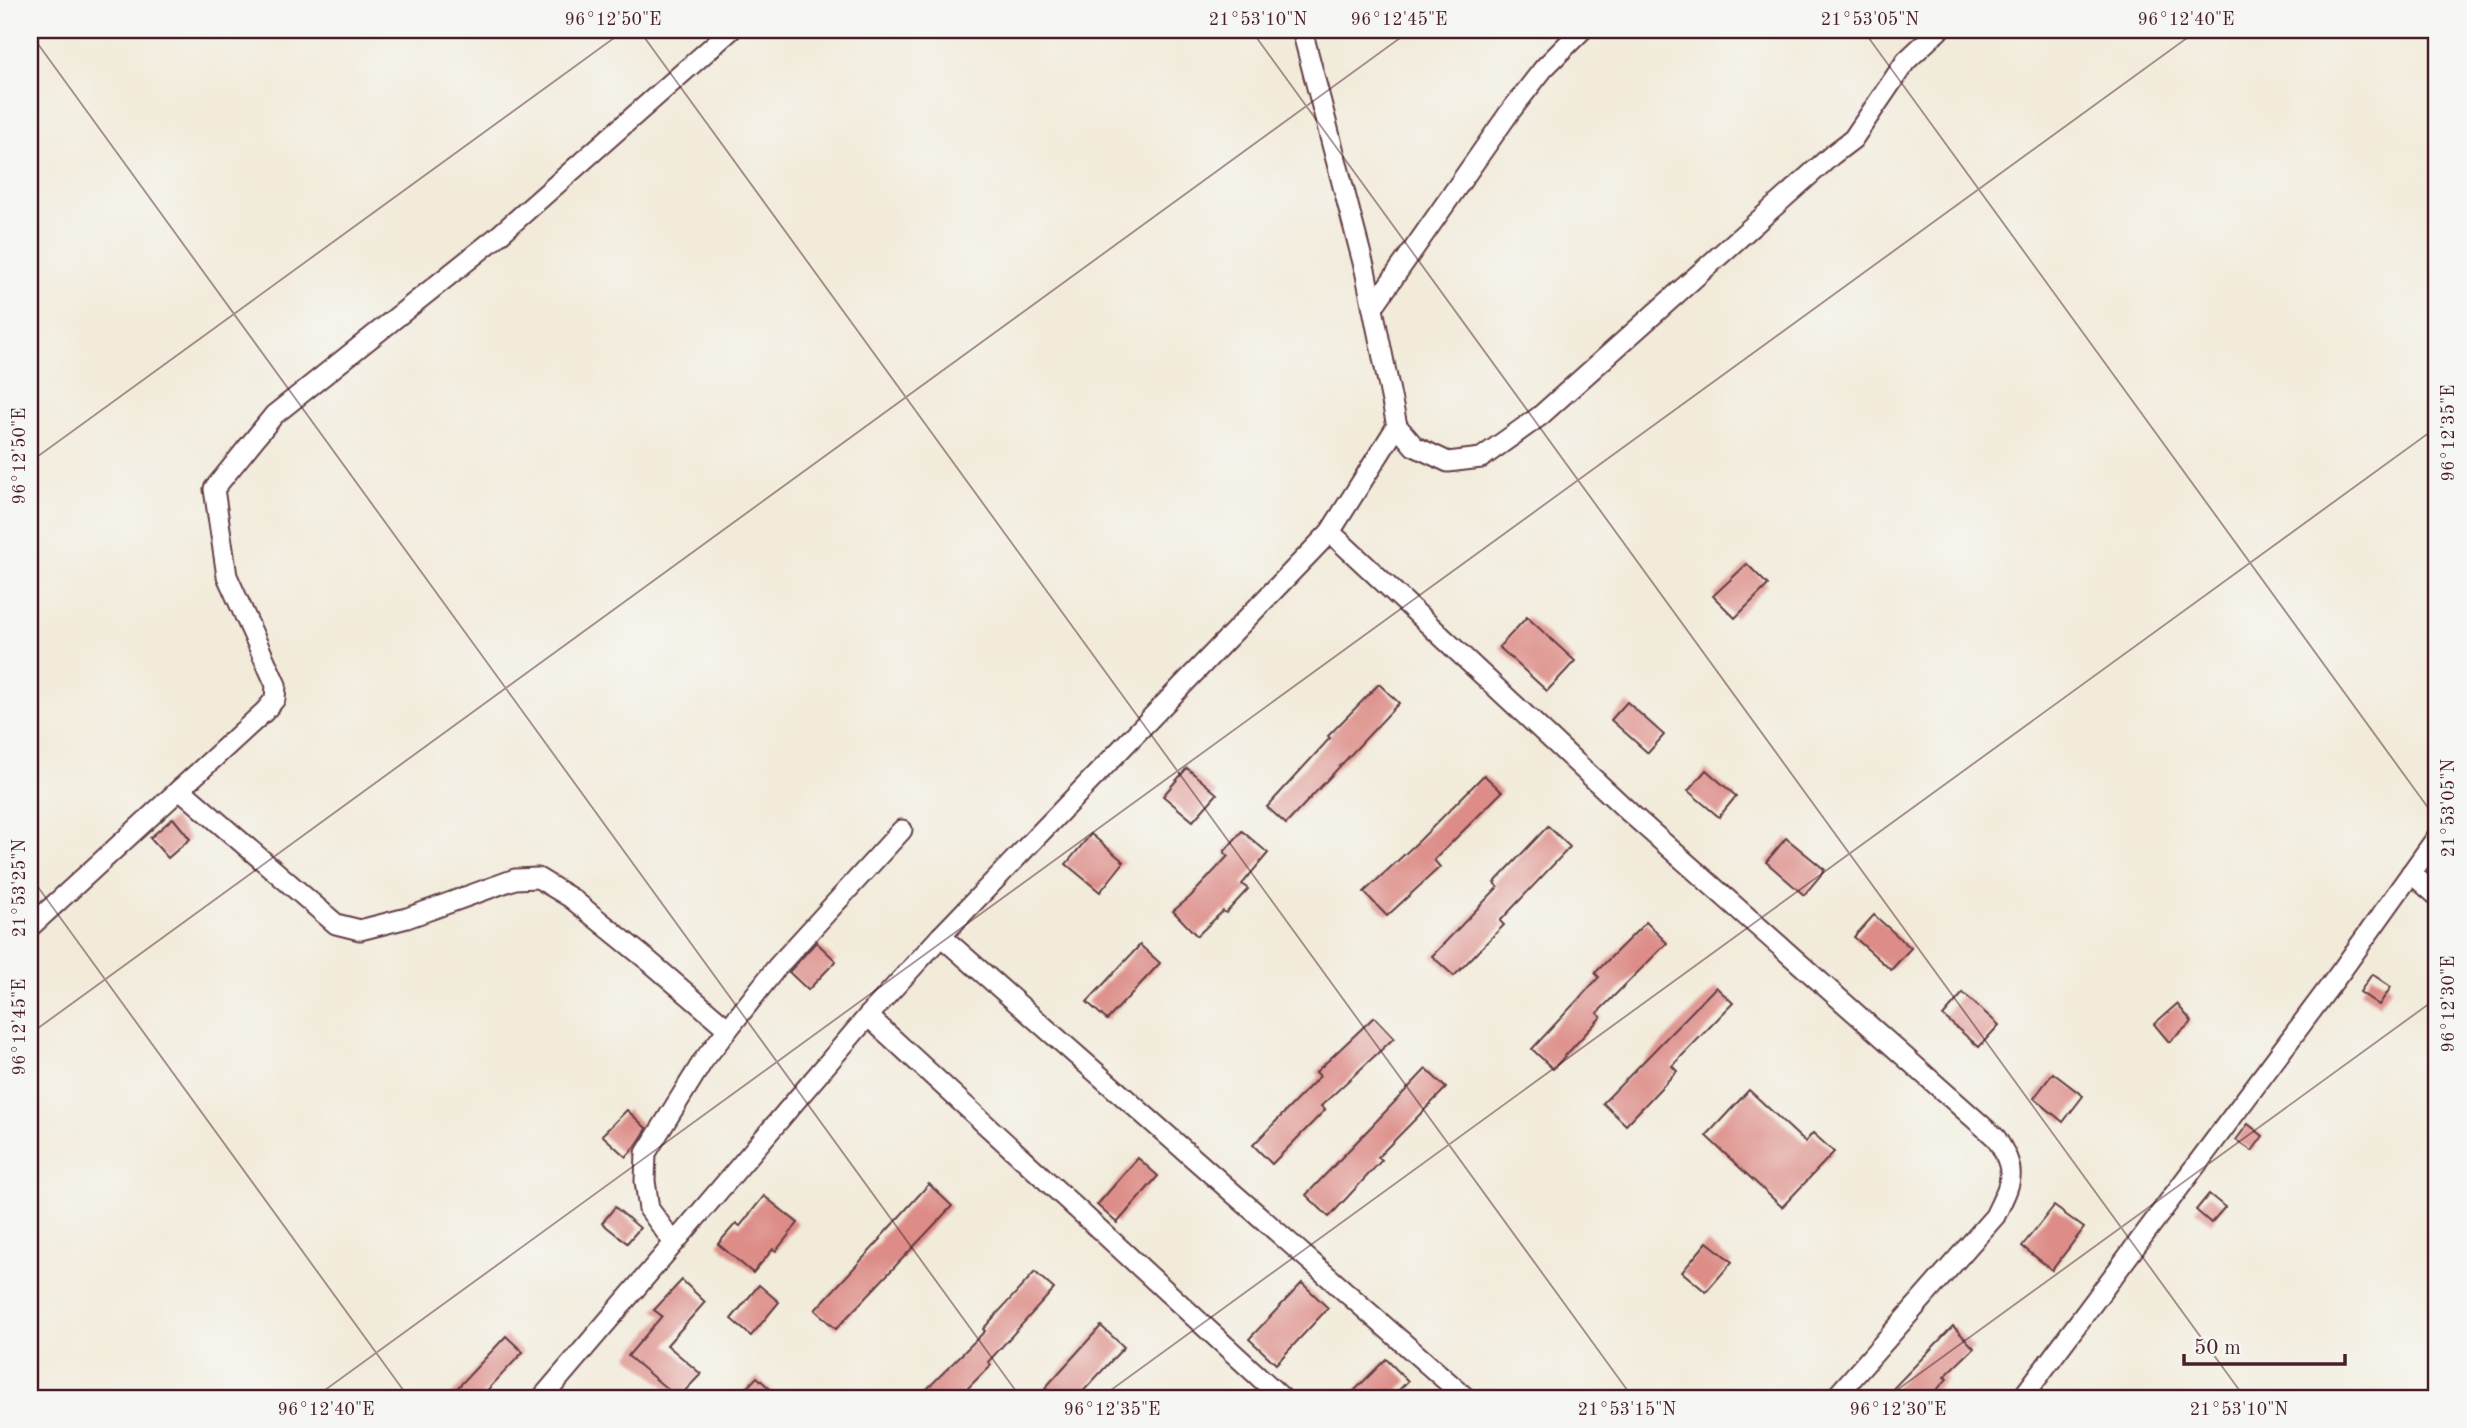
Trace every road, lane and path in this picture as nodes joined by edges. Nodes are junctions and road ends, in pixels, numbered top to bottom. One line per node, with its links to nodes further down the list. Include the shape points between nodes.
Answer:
1 (731, 30): 8 (street, via 497,237 274,415 214,489 227,576 276,685 275,699)
2 (1302, 30): 5 (street)
3 (1582, 30): 5 (street, via 1509,113)
4 (1938, 30): 6 (street, via 1906,61 1853,139 1539,416 1481,458 1448,462 1414,446)
5 (1373, 307): 6 (street)
6 (1397, 426): 7 (street)
7 (1330, 532): 14 (street); 21 (street, via 1629,812 1996,1138 2010,1160 2011,1182 1995,1216)
8 (180, 789): 13 (street); 16 (street, via 335,924 360,930 515,879 538,878 581,906)
9 (902, 830): 16 (street, via 777,967)
10 (2437, 836): 11 (street)
11 (2411, 873): 12 (street); 22 (street)
12 (2437, 896)
13 (30, 927)
14 (941, 936): 15 (street); 20 (street)
15 (868, 1016): 17 (street); 19 (street)
16 (728, 1029): 17 (street, via 646,1153 649,1209)
17 (674, 1243): 18 (street)
18 (542, 1398)
19 (1282, 1398)
20 (1465, 1398)
21 (1835, 1398)
22 (2022, 1398)

